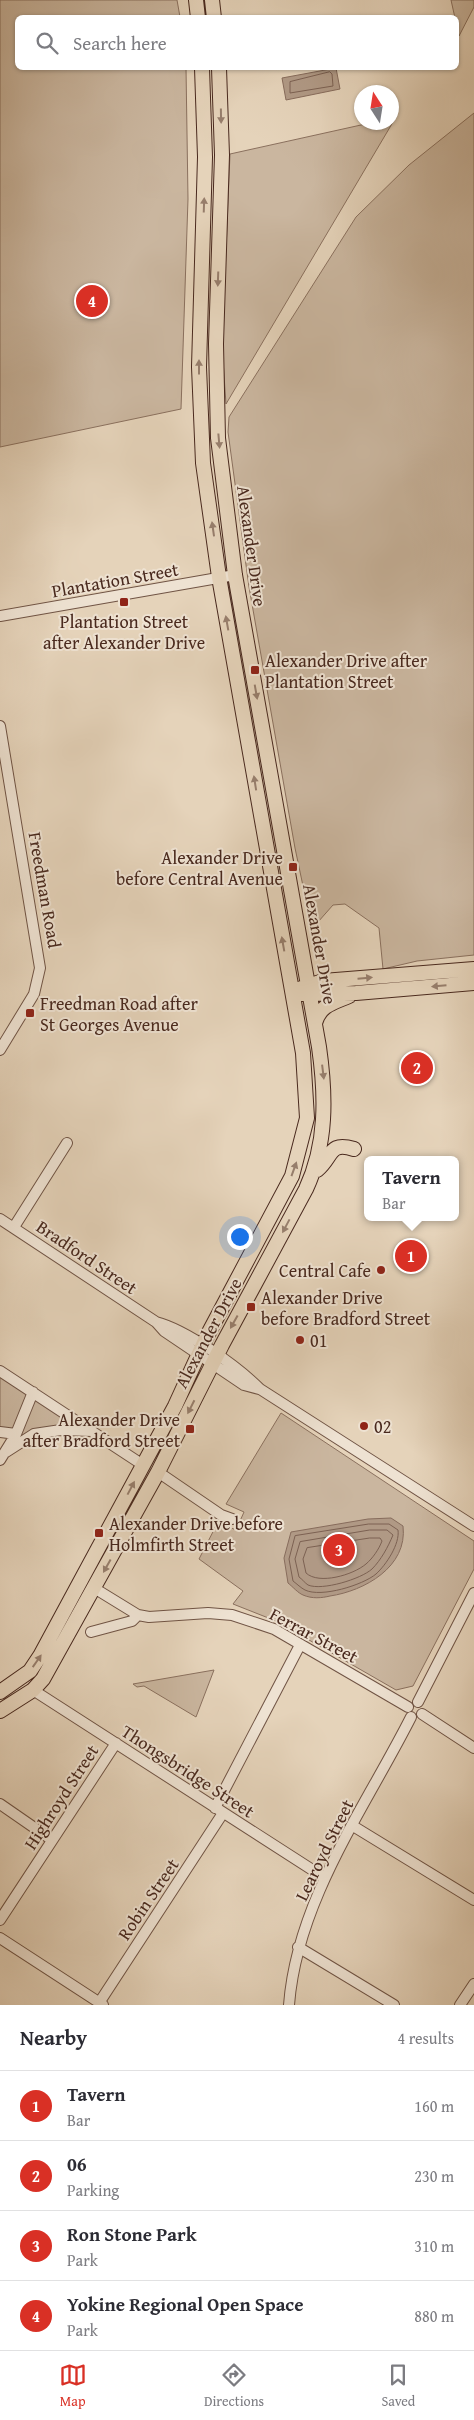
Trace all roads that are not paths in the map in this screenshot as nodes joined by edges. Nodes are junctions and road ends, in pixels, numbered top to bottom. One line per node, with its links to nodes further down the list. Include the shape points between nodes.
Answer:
1 (196, 0): 3 (main road)
2 (212, 0): 4 (main road)
3 (198, 15)
4 (214, 15)
5 (202, 70): 8 (main road, Alexander Drive, one-way to 5, via 203,462 199,392 205,157)
6 (219, 70): 7 (main road, Alexander Drive, one-way to 7, via 222,155 216,344 218,438)
7 (235, 575): 8 (street, Plantation Street); 11 (main road, Alexander Drive, one-way to 11)
8 (219, 577): 9 (street, Plantation Street); 16 (main road, Alexander Drive, one-way to 8)
9 (0, 616)
10 (0, 726): 19 (street, Freedman Road, via 40,968 34,994)
11 (301, 952): 13 (main road, via 311,967); 15 (main road, Alexander Drive)
12 (474, 969): 13 (main road, one-way to 12)
13 (336, 980): 15 (main road)
14 (474, 983): 17 (main road, one-way to 17)
15 (309, 990): 16 (main road); 17 (main road); 18 (main road, Alexander Drive)
16 (291, 992): 25 (main road, Alexander Drive, one-way to 16, via 285,1191 306,1129 306,1078)
17 (356, 992): 18 (main road, via 325,1006)
18 (315, 1023): 22 (main road, Alexander Drive, one-way to 22, via 324,1078 325,1109)
19 (0, 1050)
20 (67, 1143): 24 (street)
21 (354, 1149): 22 (main road, via 341,1146 334,1149)
22 (314, 1173): 26 (main road, Alexander Drive, one-way to 26)
23 (0, 1219): 24 (street, Bradford Street)
24 (14, 1227): 25 (street, Bradford Street, via 156,1322 164,1331)
25 (201, 1350): 26 (street, Bradford Street); 33 (main road, Alexander Drive)
26 (215, 1359): 34 (main road, Alexander Drive, one-way to 34); 36 (street, Bradford Street, via 244,1385 260,1389)
27 (0, 1371): 28 (street)
28 (33, 1392): 29 (street); 31 (street)
29 (92, 1431): 32 (street, via 61,1430 34,1434); 33 (street)
30 (0, 1432): 31 (street)
31 (16, 1434): 32 (street)
32 (3, 1456)
33 (143, 1465): 43 (main road, Alexander Drive, one-way to 33, via 30,1671 40,1656)
34 (158, 1472): 35 (street, via 221,1515); 37 (main road, Alexander Drive, one-way to 37)
35 (232, 1519)
36 (474, 1526)
37 (94, 1588): 39 (street, Ferrar Street); 42 (main road, Alexander Drive, via 43,1679)
38 (474, 1594): 44 (street)
39 (138, 1615): 40 (street, Ferrar Street, via 132,1621); 41 (street, Ferrar Street, via 232,1615 274,1629)
40 (91, 1632)
41 (300, 1645): 46 (street, Ferrar Street); 51 (street, Robin Street)
42 (33, 1690): 45 (main road, Alexander Drive); 48 (street, Thongsbridge Street)
43 (0, 1692)
44 (418, 1702): 46 (street, via 412,1702); 47 (street, via 423,1707)
45 (0, 1711)
46 (409, 1712): 47 (street, via 417,1718); 52 (street, Learoyd Street)
47 (422, 1714): 49 (street)
48 (116, 1743): 51 (street, Thongsbridge Street); 53 (street, Highroyd Street)
49 (474, 1748)
50 (0, 1804): 53 (street)
51 (219, 1811): 54 (street, Thongsbridge Street); 60 (street, Robin Street)
52 (353, 1826): 54 (street, Learoyd Street); 55 (street)
53 (52, 1840): 56 (street, Highroyd Street)
54 (326, 1878): 58 (street, Learoyd Street)
55 (474, 1900)
56 (0, 1920)
57 (0, 1938): 60 (street)
58 (298, 1947): 61 (street, Learoyd Street); 62 (street)
59 (474, 1984): 63 (street)
60 (101, 2004)
61 (289, 2005)
62 (394, 2005)
63 (460, 2005)

